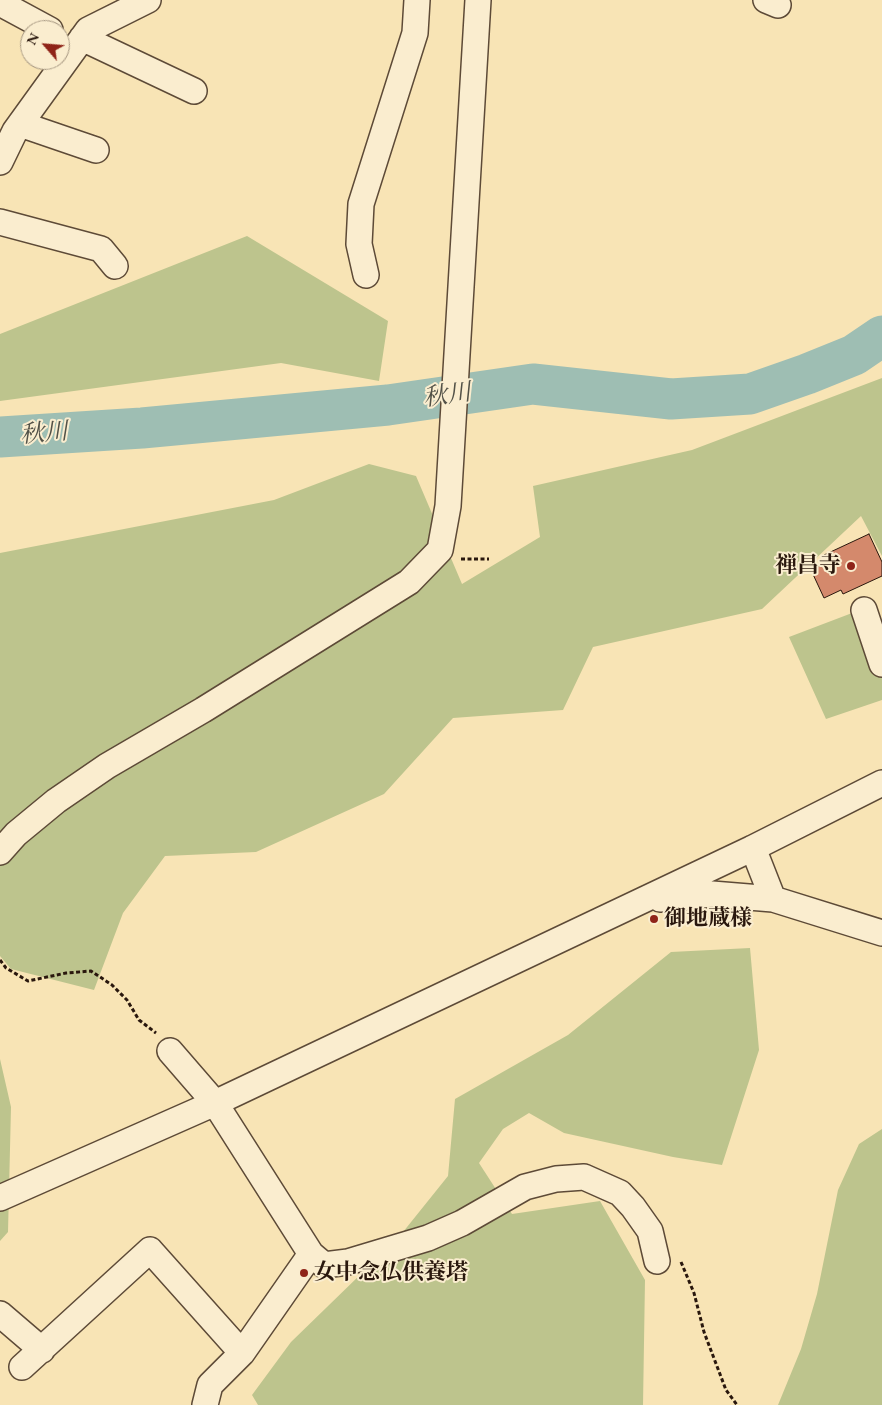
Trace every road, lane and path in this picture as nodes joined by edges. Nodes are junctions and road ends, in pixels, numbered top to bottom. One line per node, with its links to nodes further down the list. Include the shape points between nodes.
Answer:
1 (148, 0): 6 (street)
2 (417, 0): 13 (street, via 415,33 361,204 359,244)
3 (478, 0): 18 (street, via 448,506 440,550 409,582 107,766 34,818)
4 (0, 3): 5 (street)
5 (31, 20)
6 (73, 39): 7 (street); 8 (street)
7 (194, 91)
8 (20, 124): 9 (street); 10 (street)
9 (96, 150)
10 (0, 162)
11 (0, 222): 12 (street, via 101,249)
12 (114, 266)
13 (366, 275)
14 (864, 610): 15 (street)
15 (882, 664)
16 (882, 783): 17 (street)
17 (753, 848): 19 (street); 20 (street)
18 (0, 852)
19 (773, 899): 20 (street, via 712,894); 21 (street)
20 (643, 901): 24 (street)
21 (882, 933)
22 (0, 960): 23 (path, via 6,968 28,981 66,972 90,971 128,1000 139,1020 160,1035)
23 (170, 1050): 24 (street)
24 (215, 1103): 25 (street); 26 (street)
25 (0, 1198)
26 (311, 1254): 27 (street, via 324,1265 348,1262 437,1234 524,1187 556,1179 584,1178 620,1193 633,1207 650,1230); 30 (street)
27 (657, 1261)
28 (0, 1314): 29 (street)
29 (42, 1350): 30 (street, via 150,1250); 31 (street)
30 (242, 1353): 32 (street, via 210,1385)
31 (22, 1367)
32 (205, 1405)

